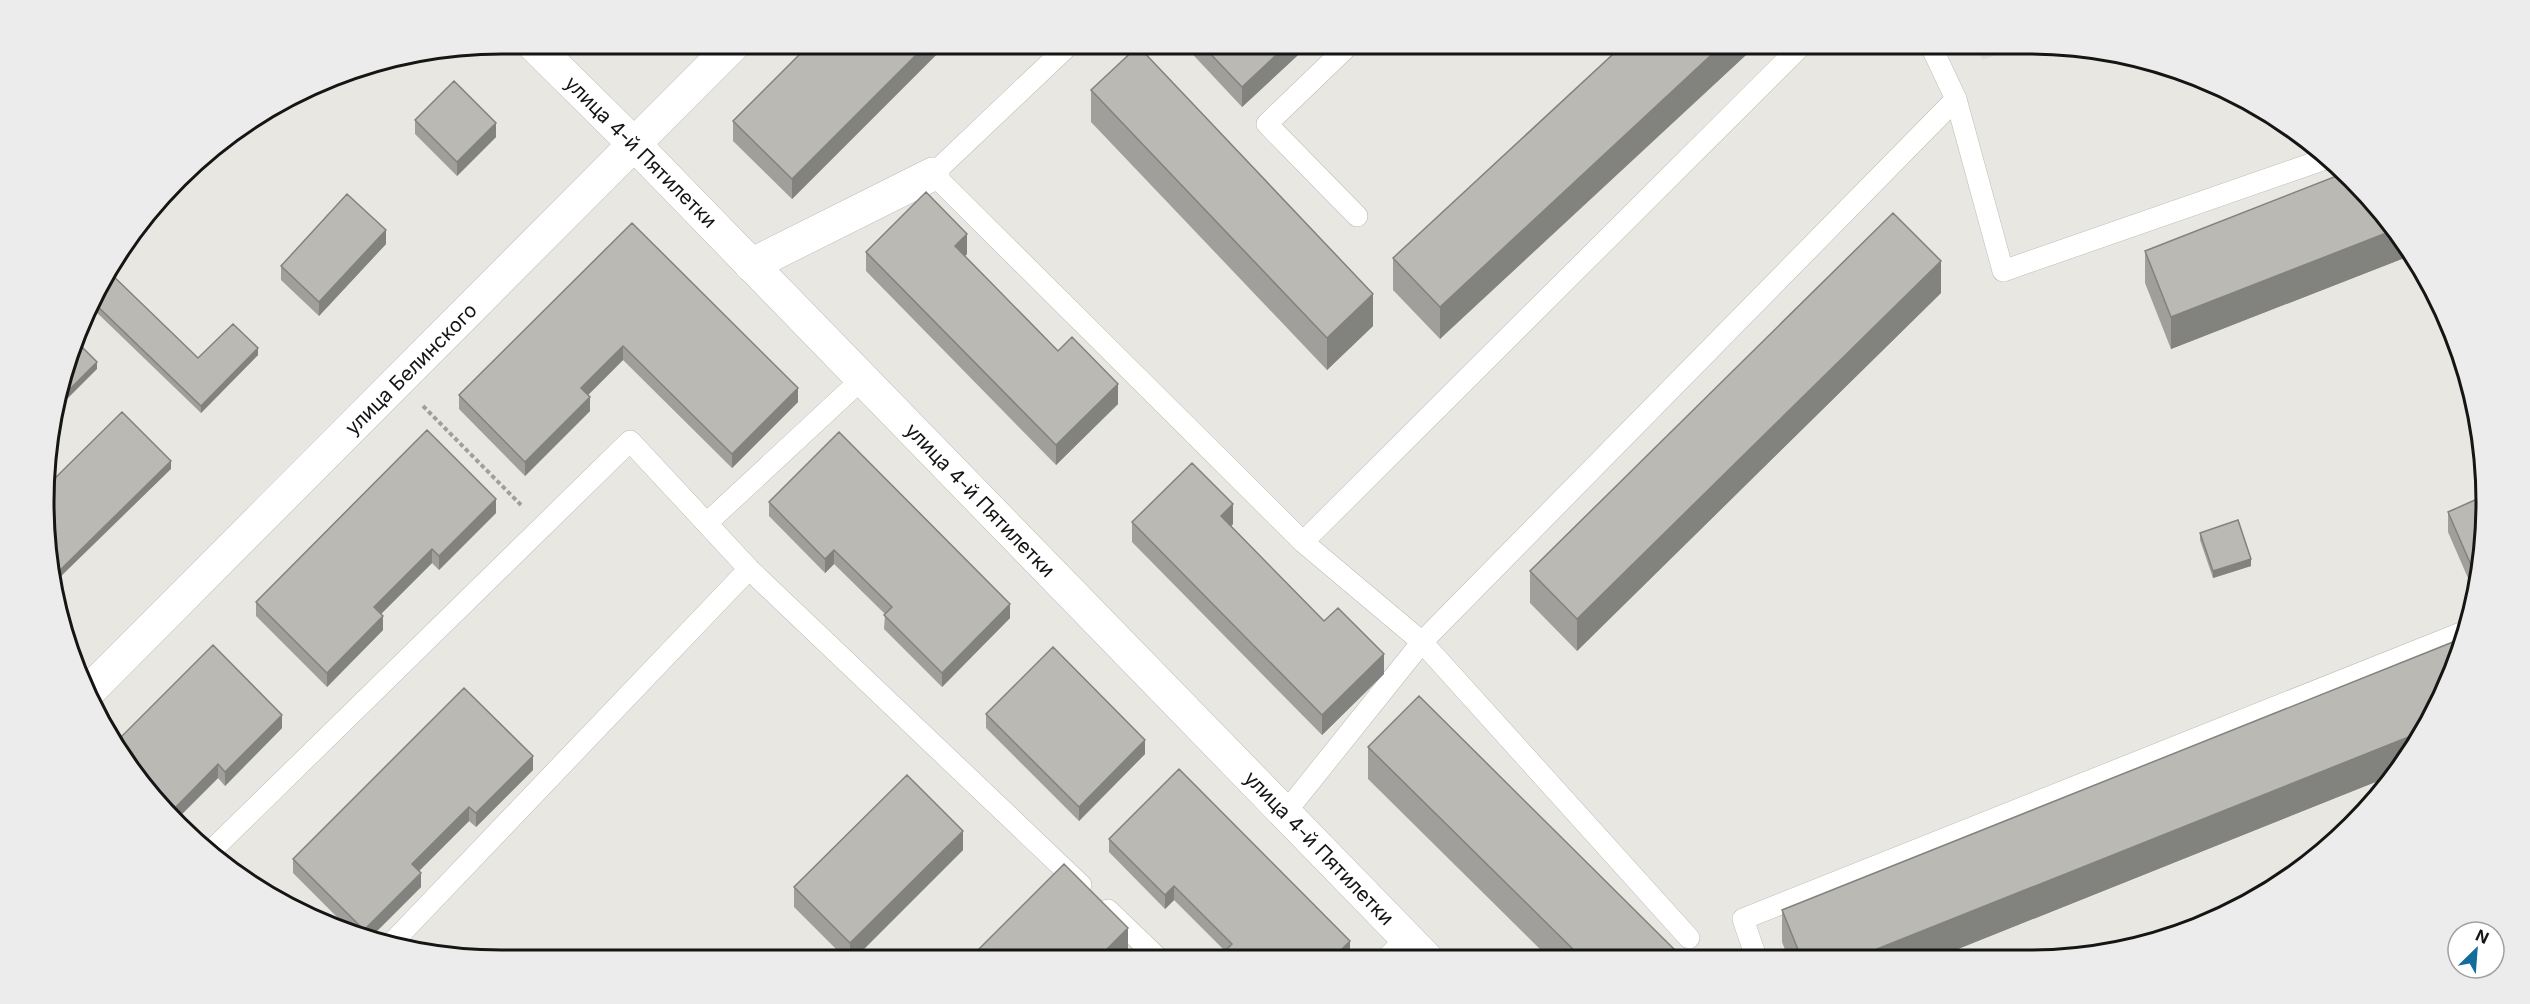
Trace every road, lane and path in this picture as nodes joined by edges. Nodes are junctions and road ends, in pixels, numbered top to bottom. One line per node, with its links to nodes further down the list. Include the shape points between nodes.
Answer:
1 (543, 54): 8 (street, улица 4-й Пятилетки)
2 (724, 54): 8 (street, улица Белинского)
3 (1059, 54): 10 (lane)
4 (1340, 54): 11 (lane, via 1267,124)
5 (1793, 54): 17 (lane)
6 (1935, 54): 7 (lane)
7 (1956, 99): 9 (lane, via 2003,272); 20 (lane)
8 (635, 145): 12 (street, улица 4-й Пятилетки); 14 (street, улица Белинского)
9 (2319, 161)
10 (933, 174): 12 (street); 17 (lane)
11 (1357, 216)
12 (752, 265): 13 (street, улица 4-й Пятилетки)
13 (862, 379): 15 (lane); 22 (street, улица 4-й Пятилетки)
14 (398, 381): 16 (path); 21 (street, улица Белинского)
15 (706, 523): 16 (lane, via 630,441); 18 (lane)
16 (543, 526): 23 (lane)
17 (1303, 542): 20 (lane)
18 (749, 568): 24 (lane); 26 (lane)
19 (2455, 635): 28 (lane, via 1743,919)
20 (1422, 642): 22 (lane); 25 (lane)
21 (94, 686)
22 (1285, 813): 27 (street, улица 4-й Пятилетки)
23 (216, 846)
24 (396, 937)
25 (1689, 938)
26 (1150, 950)
27 (1405, 950)
28 (1754, 950)

